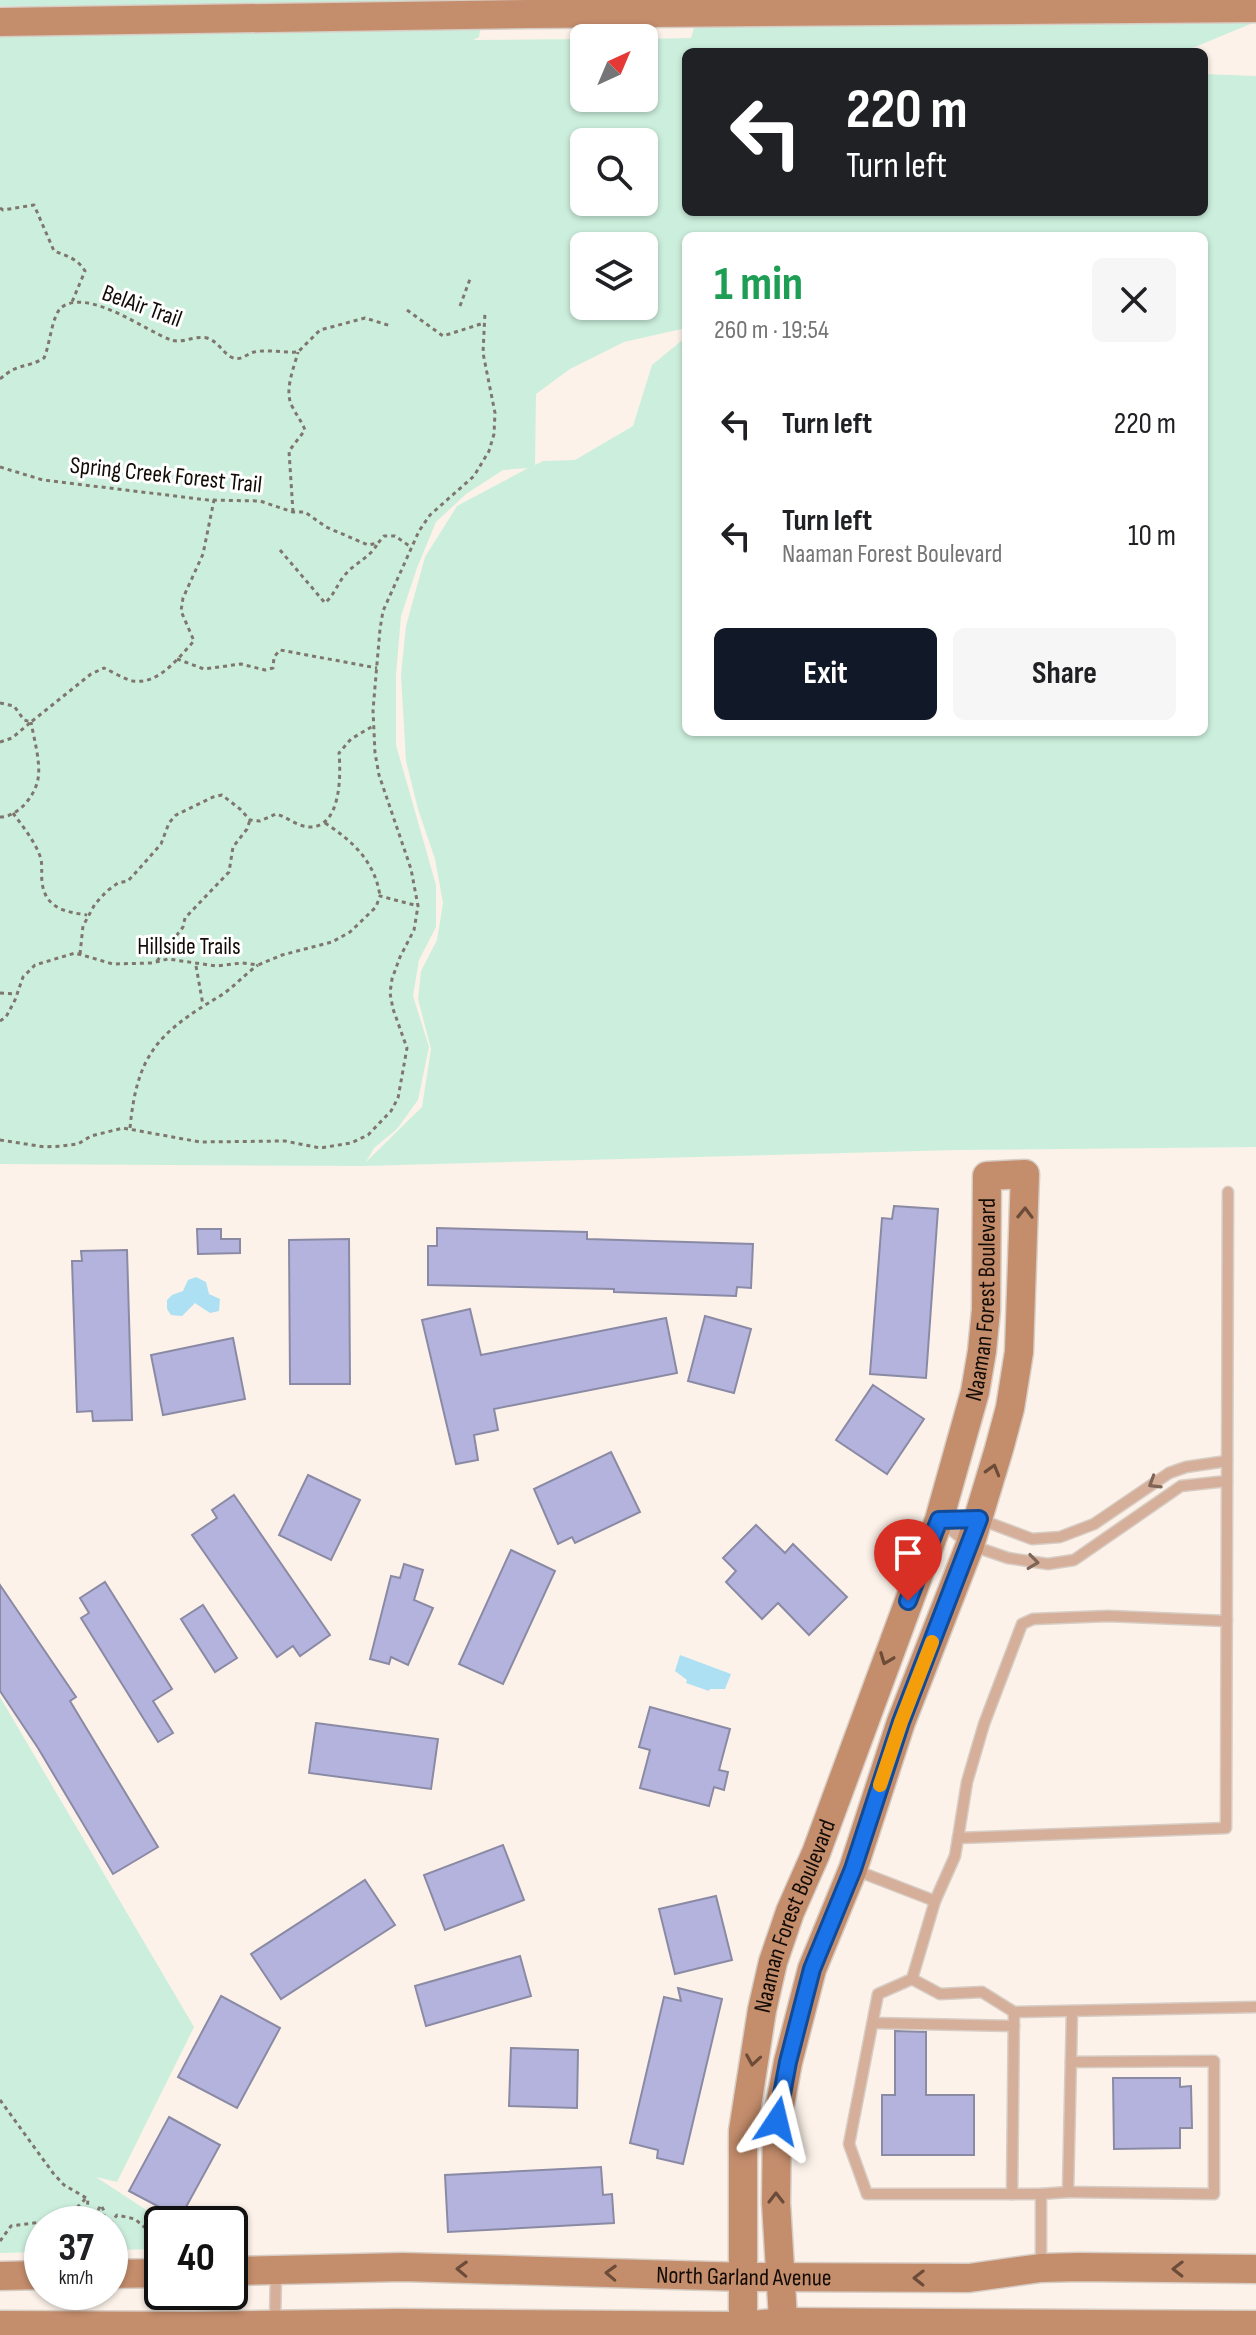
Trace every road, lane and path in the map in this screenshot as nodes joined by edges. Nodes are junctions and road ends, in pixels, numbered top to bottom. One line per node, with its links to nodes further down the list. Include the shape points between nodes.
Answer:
1 (1256, 8): 2 (street)
2 (0, 22)
3 (0, 208): 5 (path, via 34,205 54,251 82,266 85,271)
4 (470, 279): 6 (path)
5 (71, 303): 11 (path, BelAir Trail, via 109,307 177,342 208,338 234,358 253,352); 12 (path, BelAir Trail, via 56,315 44,358)
6 (460, 306)
7 (407, 310): 9 (path, via 443,336)
8 (485, 312): 9 (path)
9 (484, 323): 17 (path, via 483,353 495,401 489,451 474,476 430,515)
10 (391, 326): 11 (path, via 365,318 320,330)
11 (298, 352): 15 (path, via 289,389 291,406 305,430 289,451)
12 (0, 379)
13 (0, 467): 14 (path, Spring Creek Forest Trail, via 43,480)
14 (214, 500): 15 (path, Spring Creek Forest Trail, via 260,501); 19 (path, via 203,554 181,611 194,641)
15 (293, 512): 16 (path, Spring Creek Forest Trail, via 305,512 368,545)
16 (378, 543): 17 (path, Spring Creek Forest Trail, via 384,536 395,536); 18 (path, via 342,577 325,603)
17 (411, 547): 20 (path, via 383,611)
18 (280, 550)
19 (177, 659): 20 (path, via 204,669 241,664 265,670 273,668 280,650); 22 (path, via 150,680 133,681 104,668)
20 (377, 668): 23 (path)
21 (0, 703): 22 (path, via 14,706)
22 (31, 722): 24 (path); 25 (path, via 38,779 28,801)
23 (373, 726): 28 (path, via 339,753 341,780); 30 (path, via 379,775)
24 (0, 742)
25 (13, 813): 26 (path); 31 (path, via 41,860 47,899 59,911)
26 (0, 817)
27 (250, 820): 28 (path, via 276,814 302,826); 31 (path, via 222,795 176,815 161,844 138,870 107,891); 33 (path, via 233,847 229,872 185,918)
28 (325, 823): 29 (path, via 361,852)
29 (380, 896): 30 (path); 35 (path, Hillside Trails, via 350,932)
30 (418, 906): 40 (path, via 390,993 407,1048 401,1086 391,1111 368,1135 320,1148 285,1141 200,1142)
31 (87, 915): 32 (path)
32 (80, 954): 33 (path, Hillside Trails, via 113,964); 37 (path, Hillside Trails, via 35,965)
33 (157, 961): 34 (path, Hillside Trails)
34 (196, 965): 35 (path, Hillside Trails); 38 (path)
35 (258, 965): 38 (path)
36 (0, 993): 37 (path)
37 (16, 994): 39 (path, Hillside Trails)
38 (203, 1005): 40 (path, via 156,1042 133,1094)
39 (0, 1021)
40 (130, 1129): 41 (path, via 62,1146)
41 (0, 1140)
42 (1228, 1192): 43 (lane)
43 (1227, 1461): 44 (lane); 46 (lane, one-way to 46, via 1169,1473 1094,1524 1060,1537)
44 (1227, 1481): 46 (lane, one-way to 44, via 1033,1564 1074,1560 1181,1486); 47 (lane)
45 (939, 1520): 46 (lane); 46 (lane); 46 (street, Naaman Forest Boulevard, one-way to 45, via 1010,1408 1019,1352 1025,1174 987,1176 982,1351); 49 (street, Naaman Forest Boulevard, one-way to 49)
46 (974, 1532): 50 (street, Naaman Forest Boulevard, via 901,1722)
47 (1227, 1621): 48 (lane, via 1108,1616 1022,1624 967,1782); 48 (lane, via 1226,1828)
48 (958, 1838): 51 (lane)
49 (816, 1853): 50 (street); 73 (street, Naaman Forest Boulevard, one-way to 73, via 773,1962 752,2062 743,2131)
50 (853, 1869): 51 (lane); 72 (street, Naaman Forest Boulevard, one-way to 50, via 777,2121 812,1969)
51 (935, 1901): 52 (lane)
52 (912, 1979): 55 (lane, via 940,1994 982,1992); 56 (lane, via 878,1994)
53 (1256, 2007): 54 (lane)
54 (1072, 2011): 55 (lane); 58 (lane)
55 (1014, 2012): 57 (lane)
56 (873, 2023): 57 (lane); 61 (lane, via 849,2144 867,2194)
57 (1014, 2026): 61 (lane)
58 (1071, 2062): 60 (lane); 60 (lane, via 1214,2061 1214,2194)
59 (0, 2100): 63 (path, via 43,2162 64,2185)
60 (1068, 2192): 62 (lane)
61 (1012, 2194): 62 (lane)
62 (1041, 2194): 66 (lane)
63 (86, 2198): 64 (path); 65 (path, via 55,2220 11,2226)
64 (88, 2206)
65 (0, 2241)
66 (1041, 2268): 67 (street, North Garland Avenue, one-way to 66); 72 (street, North Garland Avenue, one-way to 72, via 969,2278)
67 (1256, 2269)
68 (276, 2270): 69 (street, North Garland Avenue); 73 (street, North Garland Avenue, one-way to 68, via 403,2267); 77 (lane)
69 (248, 2271)
70 (24, 2275): 71 (street)
71 (0, 2276)
72 (779, 2276): 73 (street, North Garland Avenue); 76 (street, Naaman Forest Boulevard)
73 (745, 2277): 79 (street, Naaman Forest Boulevard)
74 (0, 2325): 77 (street, North Garland Avenue)
75 (1256, 2325): 80 (street, North Garland Avenue)
76 (784, 2328): 79 (street, North Garland Avenue); 80 (street, North Garland Avenue)
77 (275, 2330): 78 (street, North Garland Avenue, via 397,2323)
78 (528, 2330): 79 (street, North Garland Avenue)
79 (742, 2331)
80 (1209, 2331)

